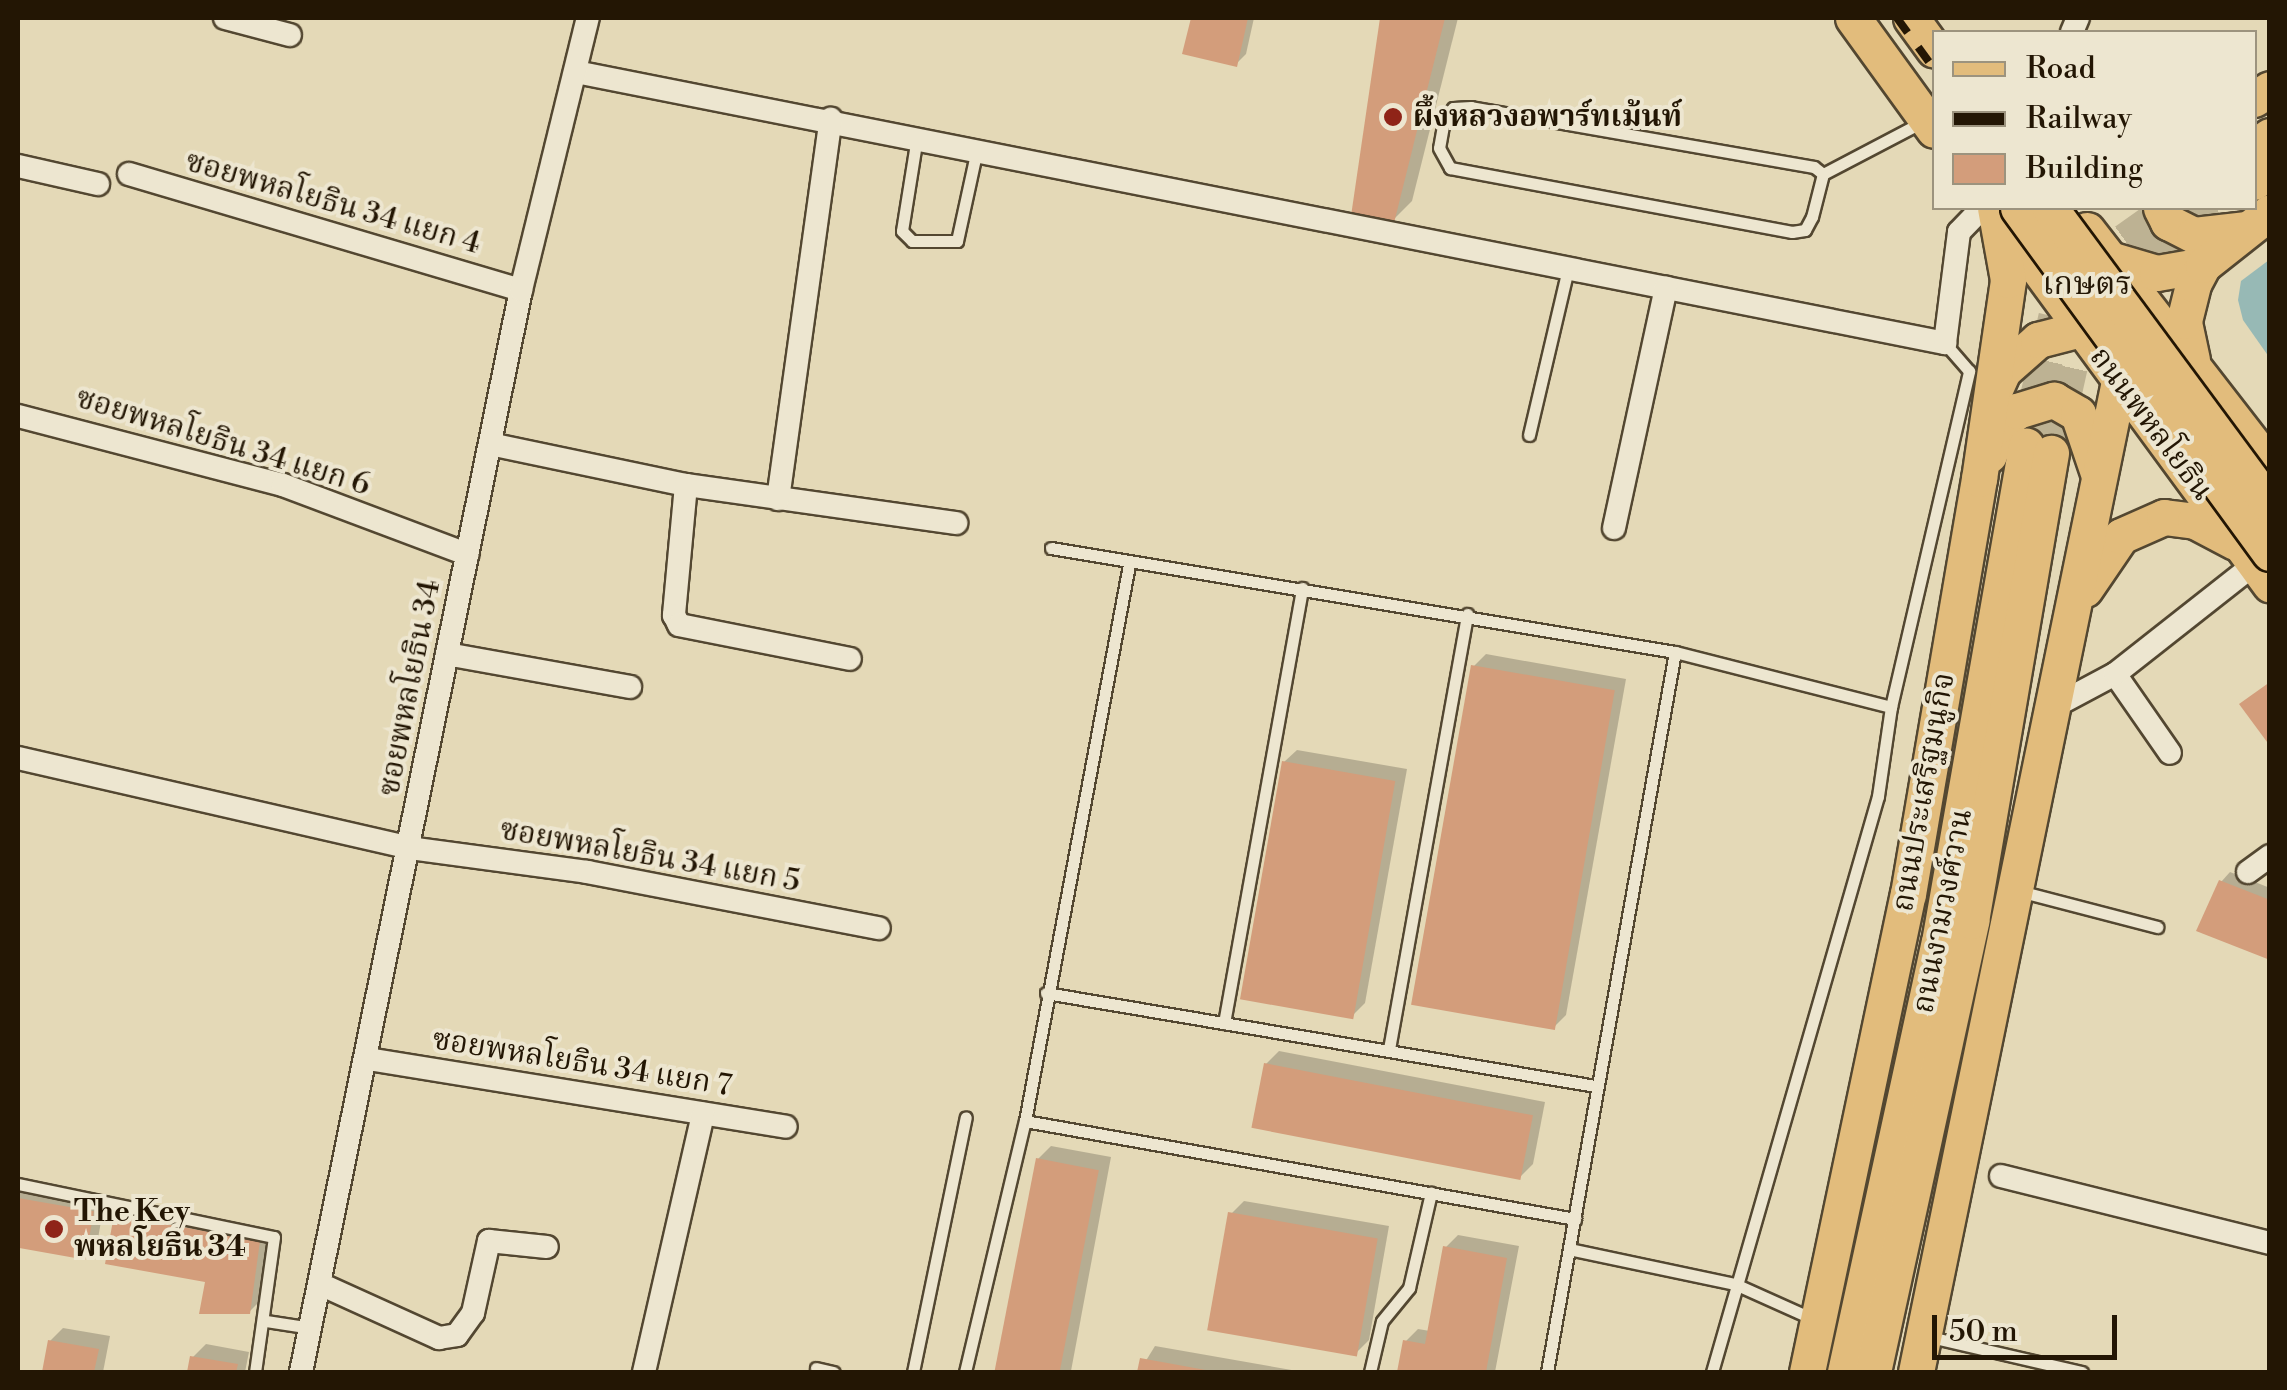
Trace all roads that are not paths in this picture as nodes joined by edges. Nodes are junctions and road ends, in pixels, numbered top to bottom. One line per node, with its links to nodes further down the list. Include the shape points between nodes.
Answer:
1 (225, 18): 6 (street)
2 (588, 18): 8 (street, ซอยพหลโยธิน 34)
3 (1853, 18): 10 (main road)
4 (1878, 18): 9 (main road)
5 (1911, 18): 7 (main road)
6 (290, 35)
7 (1932, 47)
8 (576, 72): 12 (street); 29 (street, ซอยพหลโยธิน 34)
9 (1932, 112)
10 (1932, 113)
11 (1932, 115): 17 (lane)
12 (831, 118): 13 (street); 44 (street)
13 (917, 137): 14 (street); 14 (lane, via 902,231 912,241 957,241)
14 (977, 149): 27 (street)
15 (18, 166): 18 (street)
16 (129, 174): 29 (street, ซอยพหลโยธิน 34 แยก 4)
17 (1823, 174): 17 (lane, via 1812,217 1805,230 1792,232 1450,168 1439,148 1444,120 1453,108 1470,106 1814,166)
18 (98, 184)
19 (1980, 210): 31 (street, via 1959,232)
20 (1994, 210): 33 (main road, ถนนประเสริฐมนูกิจ, via 2008,280)
21 (2000, 210): 25 (main road)
22 (2019, 210): 50 (main road, ถนนพหลโยธิน, bridge)
23 (2161, 210): 24 (main road, via 2168,222 2194,235)
24 (2258, 220): 26 (main road)
25 (2074, 233): 26 (main road, via 2157,272); 30 (main road, ถนนพหลโยธิน); 30 (main road); 32 (main road); 33 (main road); 45 (main road, ถนนพหลโยธิน, bridge)
26 (2202, 266): 32 (main road, via 2184,322)
27 (1568, 269): 28 (street); 37 (lane)
28 (1666, 288): 31 (street); 47 (street)
29 (521, 290): 38 (street, ซอยพหลโยธิน 34)
30 (2094, 325): 32 (main road); 34 (main road, ถนนพหลโยธิน); 35 (main road, via 2022,351)
31 (1946, 344): 61 (lane, via 1970,371)
32 (2184, 350): 39 (main road)
33 (1998, 352): 35 (main road, ถนนประเสริฐมนูกิจ)
34 (2118, 381): 40 (main road); 50 (main road, ถนนพหลโยธิน)
35 (1990, 401): 41 (main road, ถนนประเสริฐมนูกิจ)
36 (18, 416): 49 (street, ซอยพหลโยธิน 34 แยก 6, via 283,485)
37 (1529, 434)
38 (490, 444): 43 (street); 49 (street, ซอยพหลโยธิน 34)
39 (2270, 466)
40 (2099, 476): 41 (main road, via 2078,414 2054,400 2017,411 2001,424); 54 (main road)
41 (1979, 478): 89 (main road, ถนนประเสริฐมนูกิจ, via 1908,894)
42 (2270, 481): 50 (main road, via 2255,478 2233,493 2229,518)
43 (686, 485): 44 (street); 57 (street, via 674,614 680,624)
44 (778, 499): 46 (street)
45 (2270, 504)
46 (956, 524)
47 (1614, 528)
48 (1051, 548): 51 (lane)
49 (467, 554): 56 (street, ซอยพหลโยธิน 34)
50 (2259, 562): 54 (main road, via 2194,521 2164,517 2121,536); 58 (street)
51 (1129, 566): 52 (lane); 70 (lane)
52 (1302, 588): 53 (lane); 71 (lane)
53 (1467, 614): 55 (lane); 72 (lane)
54 (2072, 614): 60 (main road)
55 (1675, 652): 61 (lane); 74 (lane)
56 (446, 654): 59 (street); 64 (street, ซอยพหลโยธิน 34)
57 (850, 659)
58 (2115, 674): 60 (street); 62 (street)
59 (630, 687)
60 (2055, 706): 67 (main road)
61 (1891, 707): 87 (lane, via 1878,796)
62 (2170, 754)
63 (18, 758): 64 (street, ซอยพหลโยธิน 34 แยก 5)
64 (410, 848): 69 (street, ซอยพหลโยธิน 34 แยก 5, via 587,872); 73 (street, ซอยพหลโยธิน 34)
65 (2270, 856): 66 (street)
66 (2248, 872)
67 (2019, 890): 68 (lane); 91 (main road)
68 (2157, 927)
69 (879, 928)
70 (1046, 994): 71 (lane); 77 (lane)
71 (1224, 1022): 72 (lane)
72 (1389, 1049): 74 (lane)
73 (368, 1059): 75 (street, ซอยพหลโยธิน 34 แยก 7); 86 (street, ซอยพหลโยธิน 34)
74 (1595, 1086): 82 (lane)
75 (703, 1114): 78 (street, ซอยพหลโยธิน 34 แยก 7); 95 (street)
76 (966, 1117): 97 (lane)
77 (1025, 1121): 81 (lane); 98 (lane)
78 (786, 1127)
79 (2001, 1176): 83 (street)
80 (18, 1184): 88 (lane, via 274,1238)
81 (1431, 1193): 82 (lane); 99 (lane, via 1409,1288 1382,1321)
82 (1575, 1219): 85 (lane)
83 (2270, 1243)
84 (547, 1247): 86 (street, via 489,1241 473,1313 456,1335 438,1338)
85 (1569, 1249): 87 (lane); 100 (lane)
86 (320, 1284): 90 (street, ซอยพหลโยธิน 34)
87 (1735, 1284): 89 (lane, via 1786,1312); 101 (lane)
88 (266, 1320): 90 (lane); 93 (lane)
89 (1818, 1320): 102 (main road, ถนนประเสริฐมนูกิจ)
90 (311, 1328): 94 (street, ซอยพหลโยธิน 34)
91 (1926, 1336): 105 (main road); 106 (lane)
92 (816, 1368): 96 (lane)
93 (255, 1372)
94 (301, 1372)
95 (644, 1372)
96 (834, 1372)
97 (914, 1372)
98 (965, 1372)
99 (1370, 1372)
100 (1547, 1372)
101 (1712, 1372)
102 (1806, 1372)
103 (1845, 1372): 104 (main road, ถนนงามวงศ์วาน, via 2039,450 1971,921)
104 (1873, 1372)
105 (1916, 1372)
106 (2082, 1372)

